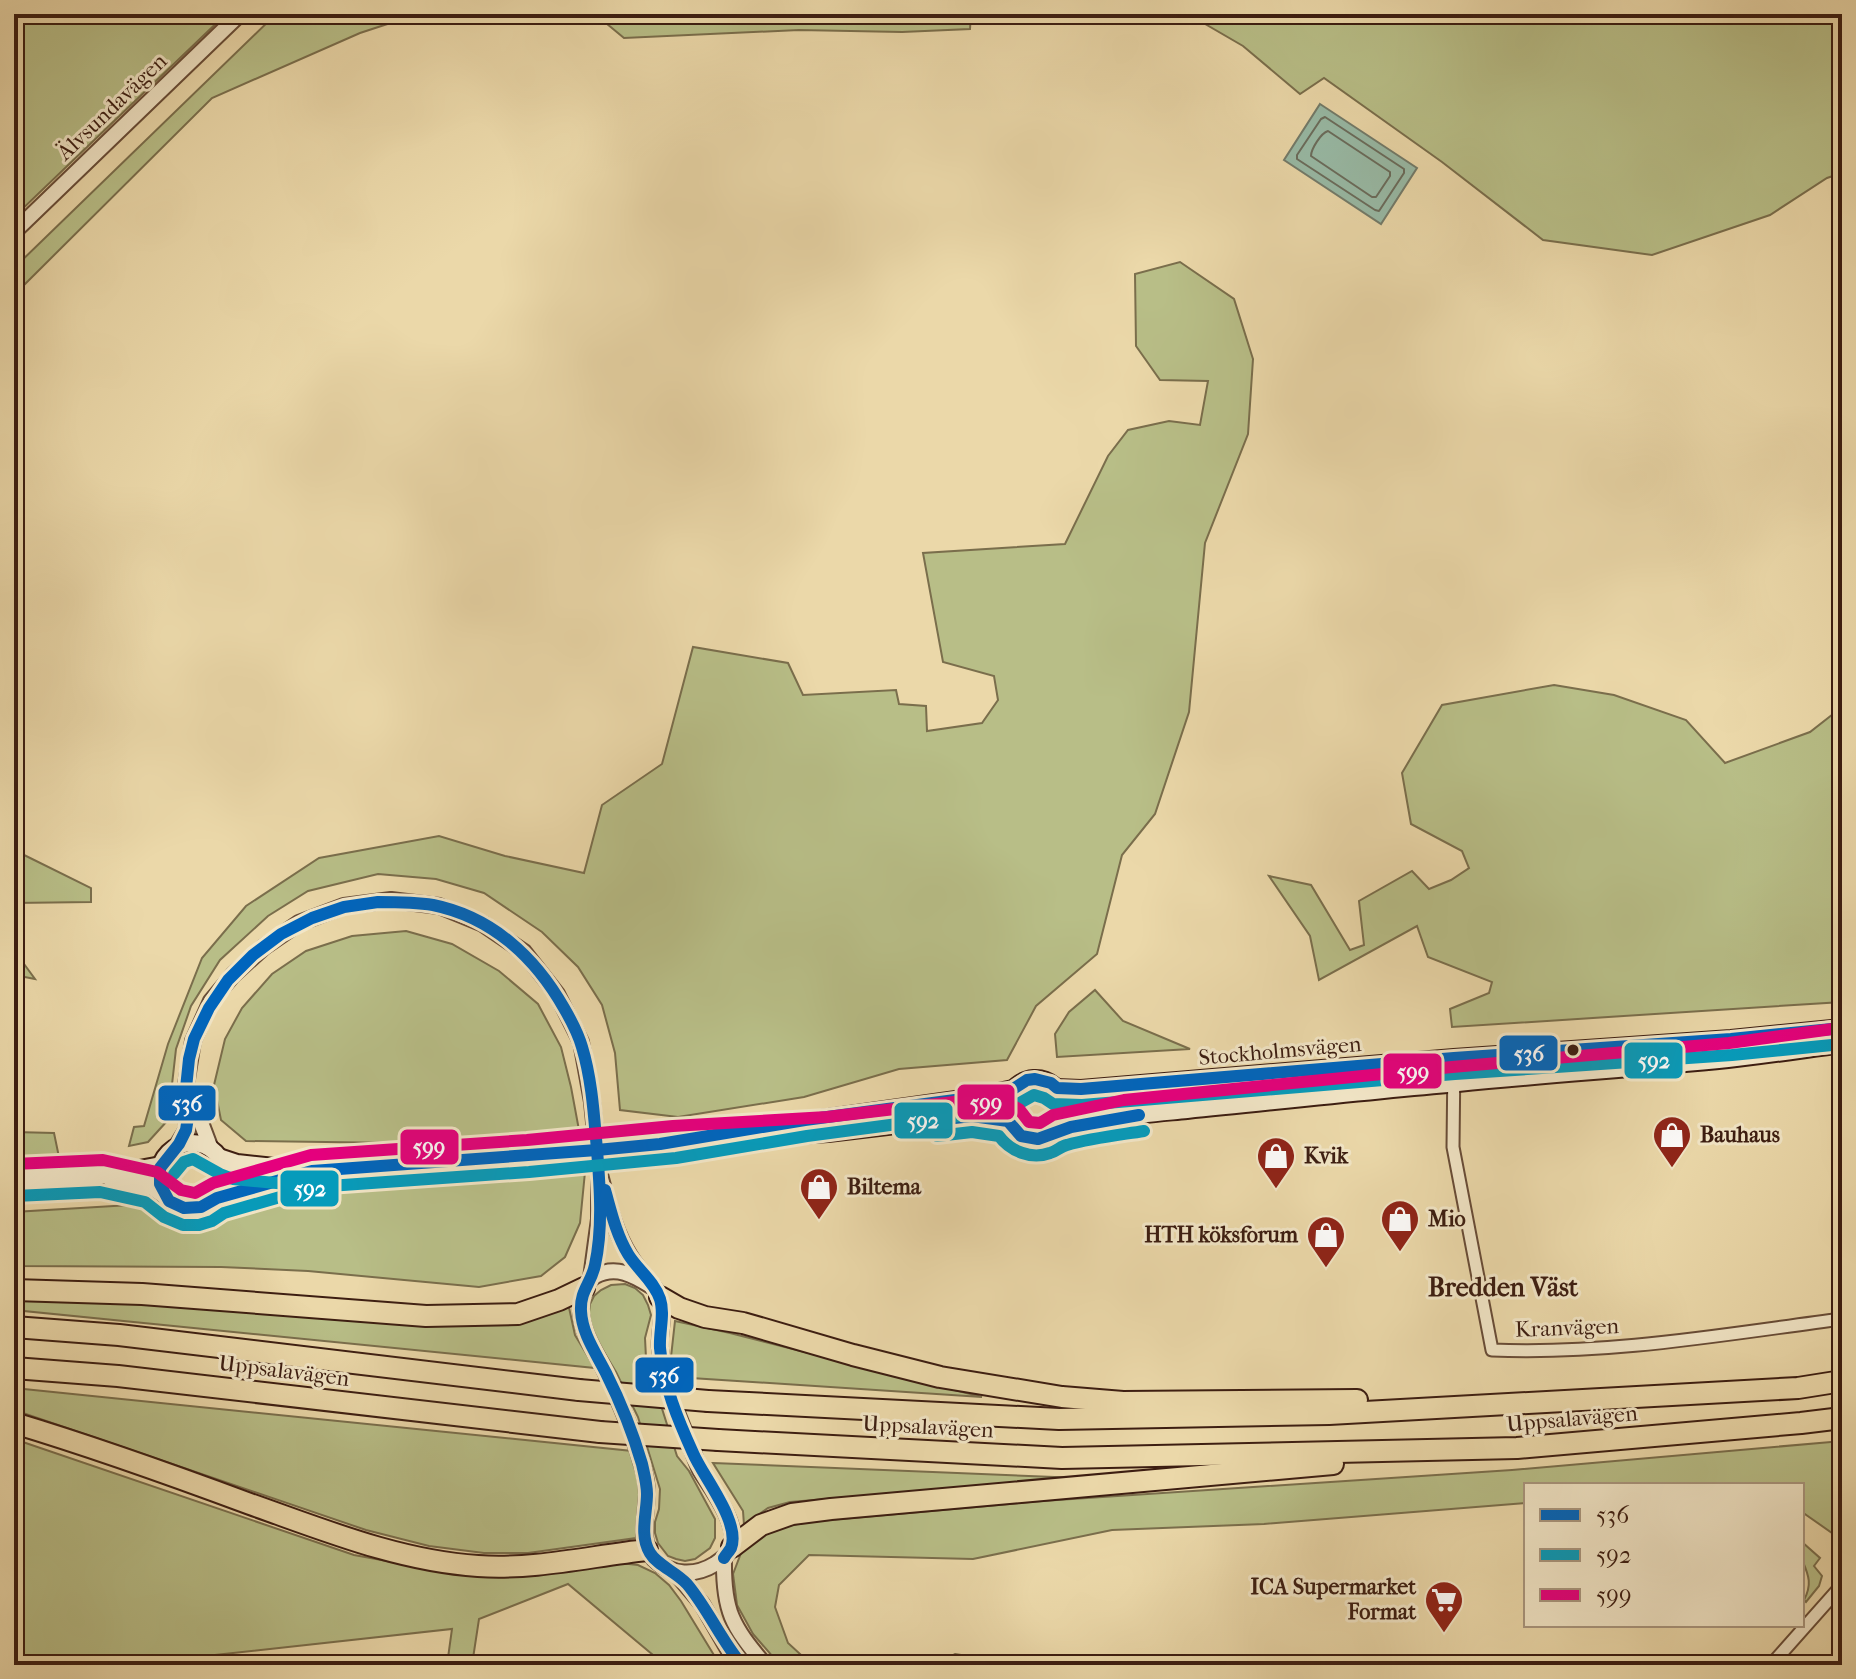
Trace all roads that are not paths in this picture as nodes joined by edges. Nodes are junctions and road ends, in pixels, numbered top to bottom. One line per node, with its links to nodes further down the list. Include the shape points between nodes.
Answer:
1 (240, 14): 2 (street, Älvsundavägen)
2 (14, 232)
3 (1842, 1028): 5 (main road, Stockholmsvägen)
4 (1842, 1044): 6 (main road, Stockholmsvägen)
5 (1454, 1058): 6 (street, Kranvägen); 8 (main road, Stockholmsvägen)
6 (1454, 1083): 11 (main road, Stockholmsvägen, via 1126,1116); 25 (street, Kranvägen, via 1453,1147 1492,1350 1588,1350)
7 (186, 1085): 13 (street, via 187,1129); 14 (street); 17 (street, via 193,1041 211,1001 264,947 299,923 344,906 391,900 439,906 483,924 524,952 557,994 581,1042)
8 (1057, 1088): 9 (main road, Stockholmsvägen, via 1035,1079); 11 (main road, via 1066,1109)
9 (1013, 1089): 10 (main road, via 1006,1103); 12 (main road, Stockholmsvägen)
10 (1008, 1121): 11 (main road, Stockholmsvägen, via 1031,1139); 12 (main road, Stockholmsvägen, via 972,1116 828,1133)
11 (1058, 1130)
12 (667, 1143): 16 (main road, Stockholmsvägen, bridge)
13 (176, 1147): 14 (main road, via 201,1144); 15 (main road)
14 (215, 1153): 16 (main road, Stockholmsvägen, via 237,1163); 21 (main road, via 225,1179)
15 (161, 1165): 18 (main road); 20 (main road)
16 (312, 1171): 21 (main road, Stockholmsvägen)
17 (599, 1171): 22 (street, via 599,1219); 24 (street, via 618,1232)
18 (101, 1176): 19 (main road); 20 (main road, via 152,1187)
19 (14, 1180)
20 (165, 1196): 21 (main road, via 185,1209 207,1206)
21 (217, 1198)
22 (588, 1283): 23 (highway, via 518,1314 426,1316 142,1294); 24 (street, via 606,1272 628,1272); 33 (street, via 581,1311 586,1336 625,1415 642,1465)
23 (14, 1290)
24 (656, 1291): 29 (highway, via 679,1308 705,1317 940,1377 1062,1397 1123,1402); 34 (street, via 662,1308 663,1369 699,1467 729,1519)
25 (1842, 1319)
26 (14, 1327): 29 (highway, Uppsalavägen, bridge, via 579,1390 1059,1419 1329,1414)
27 (14, 1368): 32 (highway, Uppsalavägen, bridge, via 600,1432 718,1440 1062,1458)
28 (1842, 1381): 29 (highway, Uppsalavägen)
29 (1593, 1398)
30 (1842, 1418): 32 (highway, Uppsalavägen)
31 (14, 1423): 33 (highway, via 404,1556 525,1566)
32 (1517, 1448): 34 (highway, via 792,1514 761,1525)
33 (647, 1550): 35 (street)
34 (728, 1552): 35 (street, via 703,1570); 39 (street, via 723,1575 730,1616)
35 (675, 1572): 38 (street)
36 (1842, 1585): 40 (street)
37 (1842, 1660): 41 (street)
38 (742, 1665)
39 (765, 1665)
40 (1771, 1665)
41 (1838, 1665)

